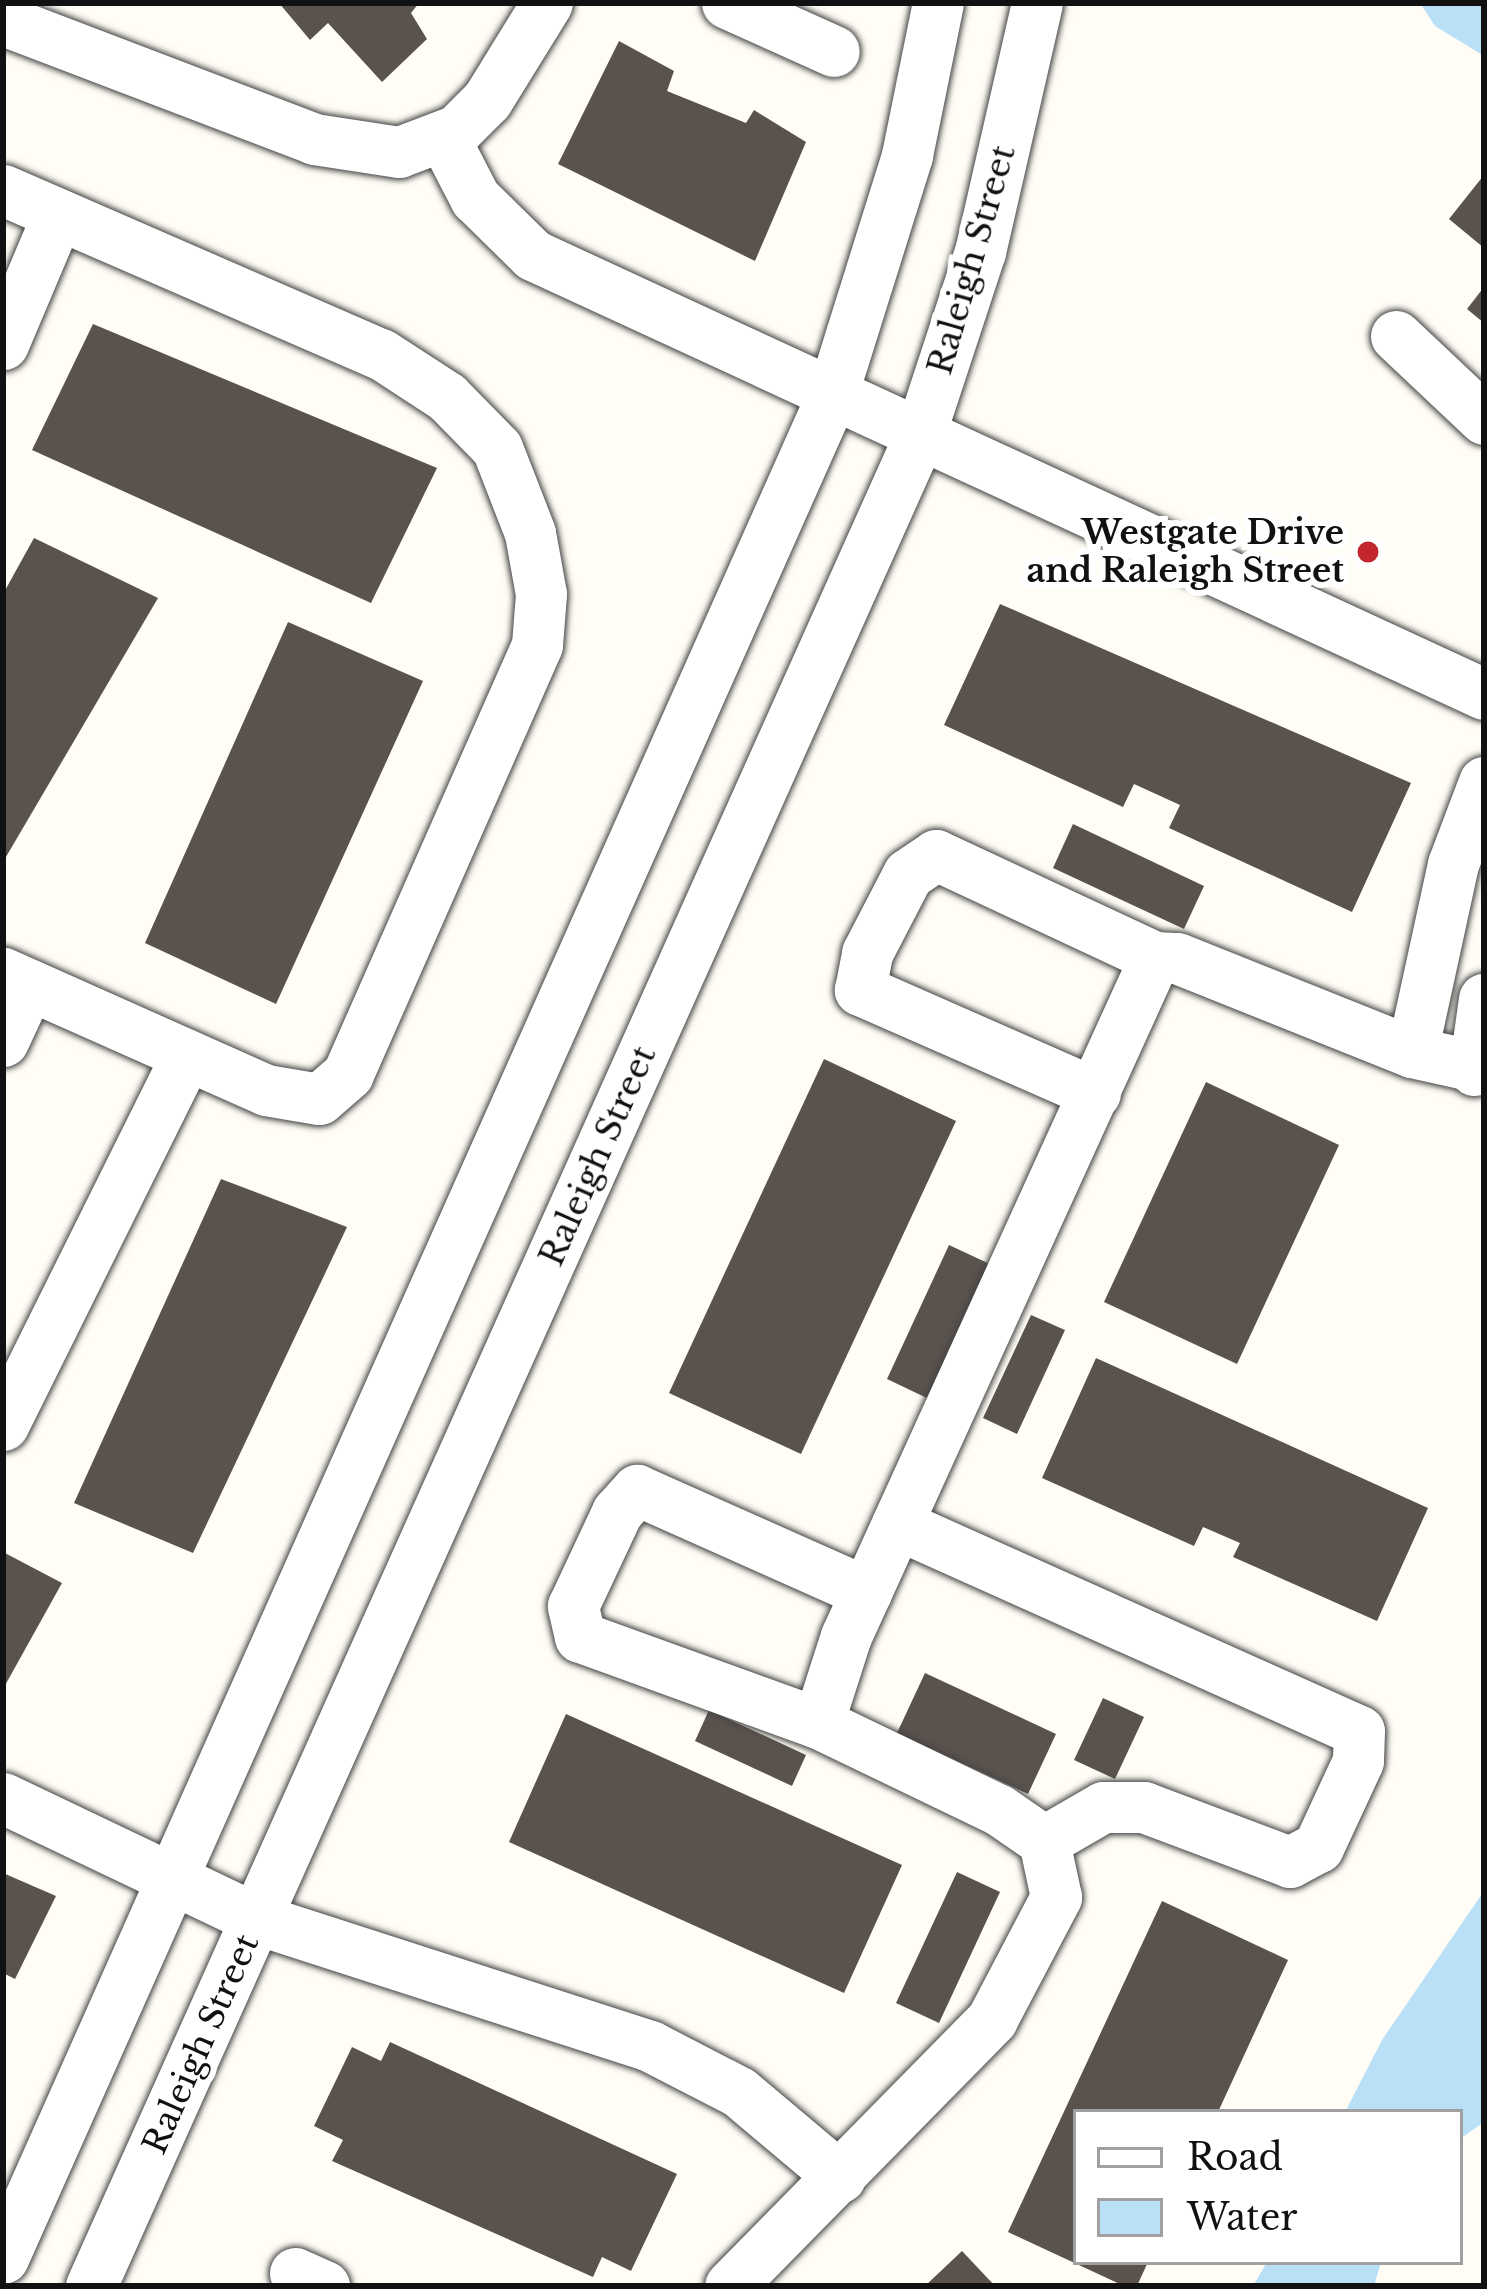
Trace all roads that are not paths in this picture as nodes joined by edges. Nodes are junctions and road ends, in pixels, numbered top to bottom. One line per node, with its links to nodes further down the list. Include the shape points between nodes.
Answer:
1 (547, 3): 7 (street, via 487,100)
2 (727, 3): 6 (street)
3 (938, 3): 12 (street, via 907,155)
4 (1037, 3): 14 (street, Raleigh Street, via 980,252)
5 (3, 20): 7 (street, via 314,140 368,153 423,149)
6 (834, 51)
7 (444, 138): 12 (street, via 475,198 533,255)
8 (3, 190): 9 (street)
9 (58, 214): 11 (street); 22 (street, via 382,354 447,397 497,448 530,532 541,594 537,645 348,1074 319,1099 298,1100)
10 (1396, 336): 13 (street)
11 (3, 344)
12 (832, 395): 14 (street); 31 (street)
13 (1484, 419)
14 (919, 436): 15 (street); 32 (street, Raleigh Street)
15 (1484, 694)
16 (1484, 782): 21 (street, via 1454,864)
17 (1155, 957): 21 (street, via 1177,958); 24 (street); 24 (street, via 936,855 908,874 867,953 860,990)
18 (16, 979): 20 (street); 22 (street)
19 (1484, 999): 23 (street)
20 (3, 1041)
21 (1412, 1052): 23 (street)
22 (187, 1054): 25 (street)
23 (1479, 1069)
24 (1094, 1093): 26 (street)
25 (3, 1425)
26 (897, 1524): 27 (street); 30 (street, via 1359,1731 1358,1761 1318,1847 1290,1862 1144,1807 1103,1808)
27 (866, 1592): 28 (street); 28 (street, via 637,1490 617,1512 573,1606 580,1636)
28 (818, 1723): 30 (street, via 999,1810)
29 (3, 1798): 31 (street)
30 (1044, 1841): 33 (street, via 1056,1898 992,2020)
31 (176, 1878): 32 (street); 34 (street)
32 (257, 1919): 33 (street, via 650,2046 739,2092); 35 (street, Raleigh Street)
33 (840, 2177): 36 (street)
34 (3, 2258)
35 (91, 2286)
36 (730, 2286)

